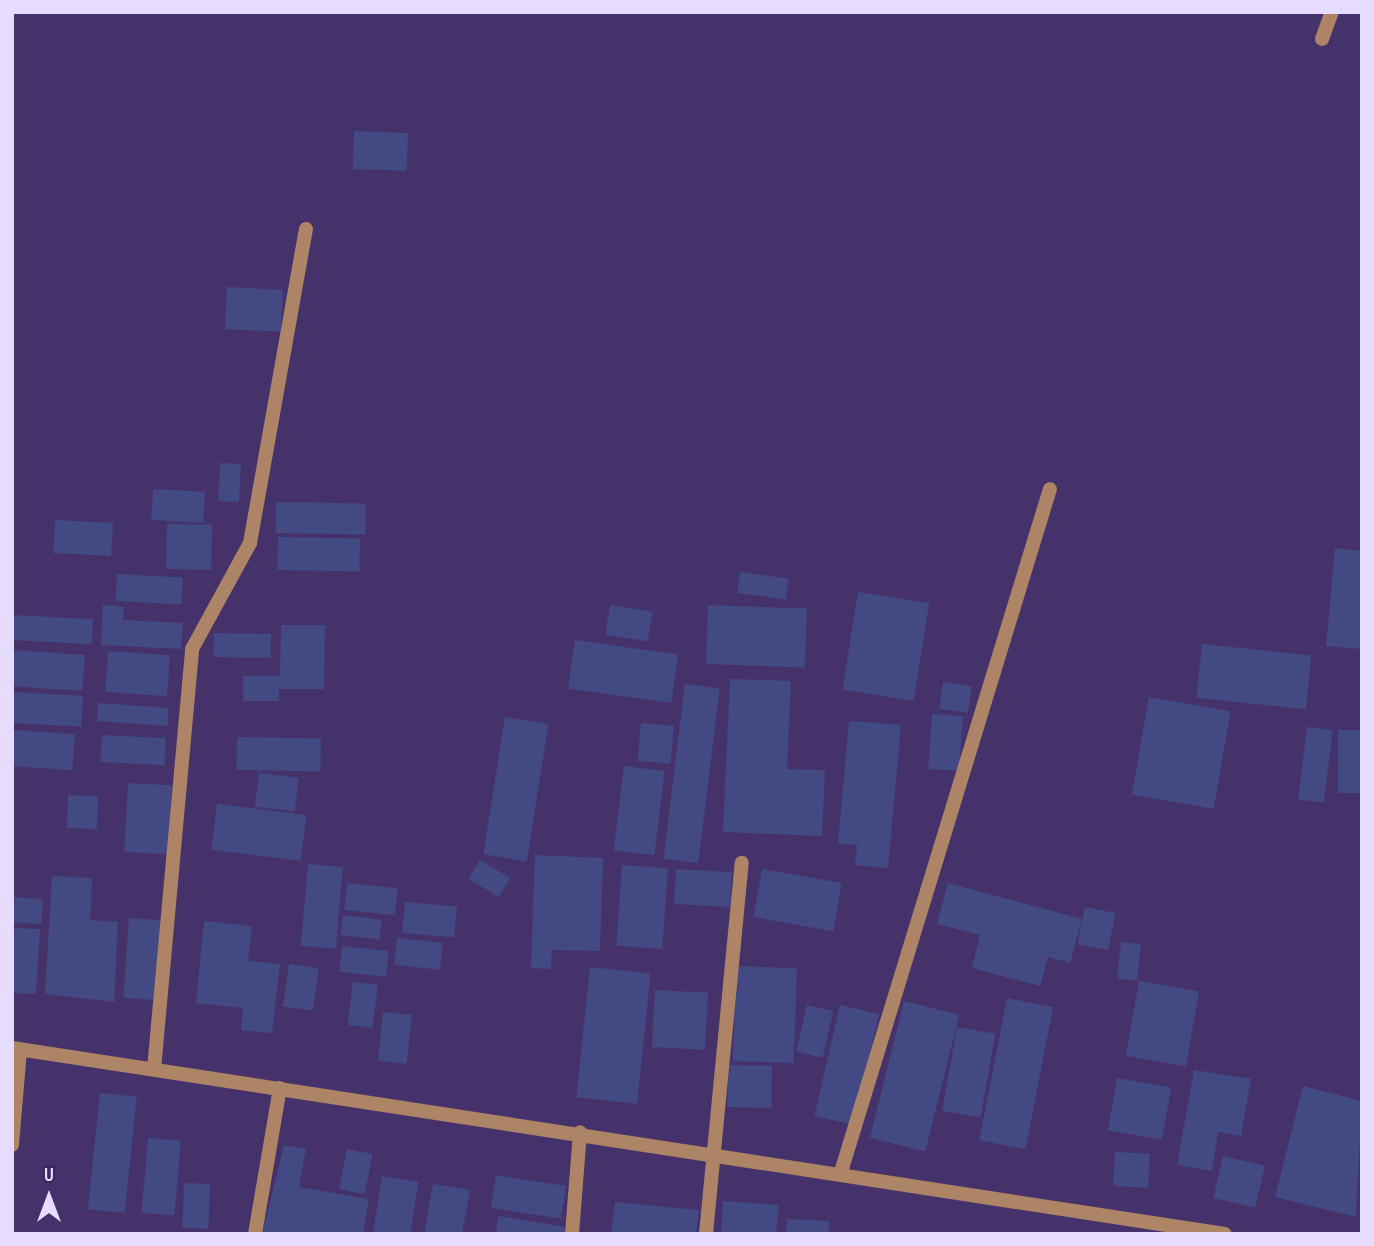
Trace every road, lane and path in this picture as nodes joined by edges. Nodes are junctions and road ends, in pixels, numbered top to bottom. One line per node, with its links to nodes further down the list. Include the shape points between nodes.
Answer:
1 (1332, 12): 2 (street)
2 (1322, 38)
3 (306, 229): 7 (street, via 250,543 192,649)
4 (1050, 489): 12 (street)
5 (742, 863): 11 (street)
6 (16, 1049): 7 (street); 10 (street)
7 (154, 1069): 8 (street)
8 (280, 1088): 9 (street); 13 (street)
9 (580, 1132): 11 (street); 14 (street)
10 (12, 1144)
11 (712, 1152): 12 (street); 15 (street)
12 (841, 1172): 16 (street)
13 (255, 1234)
14 (572, 1234)
15 (706, 1234)
16 (1225, 1234)

